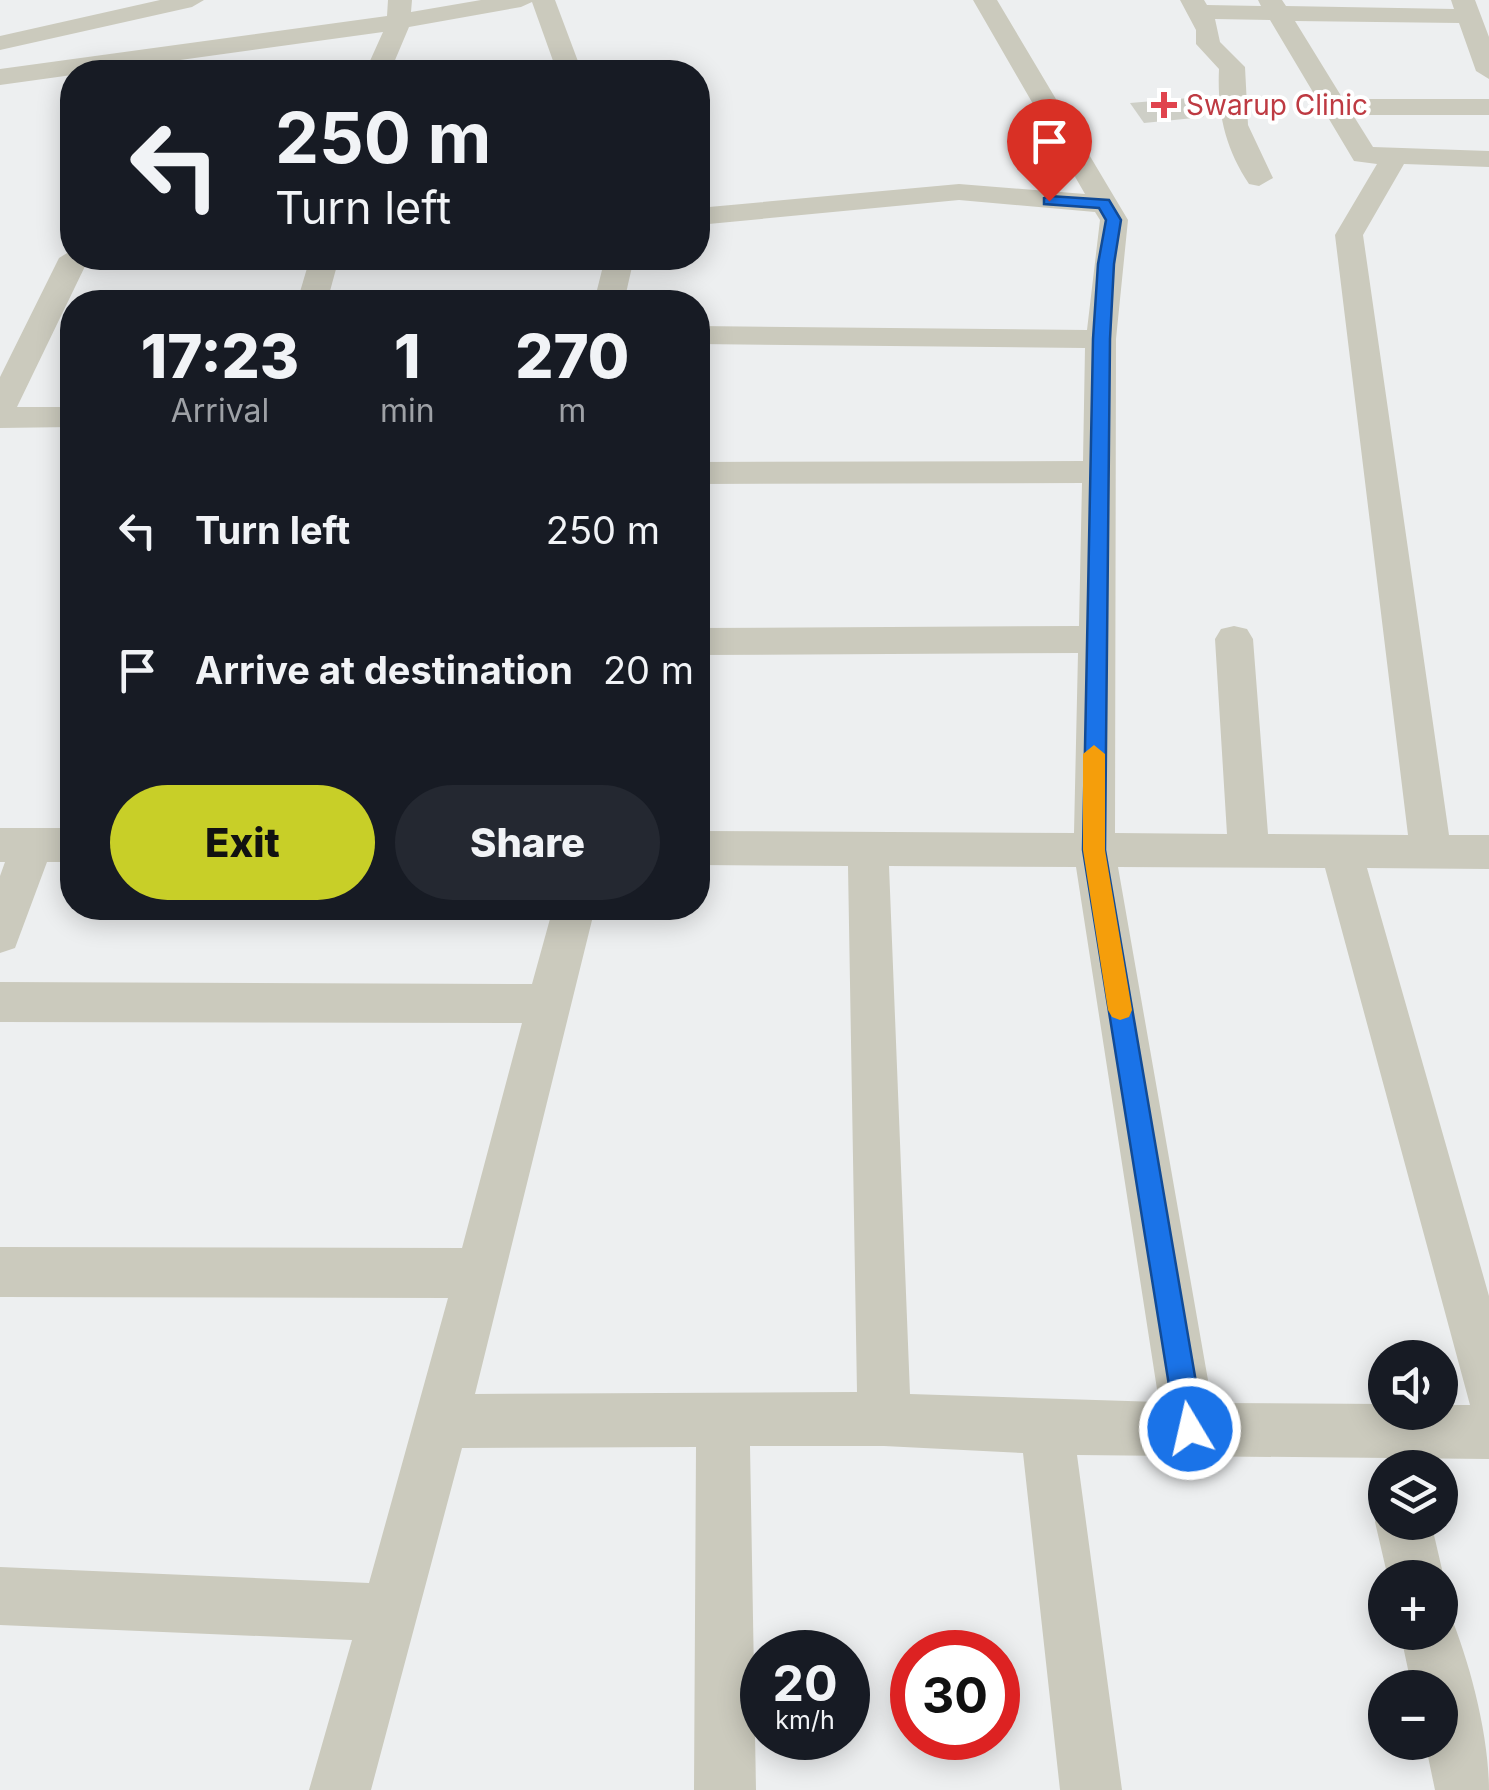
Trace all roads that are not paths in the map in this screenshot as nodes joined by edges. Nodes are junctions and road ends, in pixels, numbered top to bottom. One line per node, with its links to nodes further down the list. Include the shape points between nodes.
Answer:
1 (194, 0): 10 (street); 11 (street)
2 (521, 0): 8 (street)
3 (543, 0): 14 (street)
4 (984, 0): 23 (street)
5 (1195, 6): 6 (street); 22 (street, via 1208,44 1232,67 1240,150)
6 (1274, 7): 7 (street); 18 (street)
7 (1417, 8): 9 (street)
8 (400, 11): 12 (street); 13 (street)
9 (1473, 17): 15 (street)
10 (0, 43)
11 (170, 60)
12 (178, 60)
13 (382, 60)
14 (565, 60)
15 (1489, 71)
16 (60, 72): 17 (street)
17 (0, 77)
18 (1334, 107): 19 (street); 20 (street, via 1364,155)
19 (1489, 108)
20 (1395, 156): 21 (street); 42 (street, via 1349,235)
21 (1489, 160)
22 (1260, 178)
23 (1104, 204): 24 (street, via 959,192); 27 (street, via 1114,220)
24 (710, 215)
25 (68, 270): 28 (street)
26 (710, 335): 27 (street)
27 (1101, 339): 31 (street)
28 (0, 410)
29 (0, 418): 30 (street)
30 (60, 418)
31 (1097, 472): 32 (street); 34 (street)
32 (710, 473)
33 (1234, 639): 40 (street)
34 (1094, 640): 35 (street); 39 (street)
35 (710, 642)
36 (35, 845): 45 (street)
37 (710, 848): 38 (street)
38 (868, 849): 39 (street); 51 (street)
39 (1094, 850): 40 (street); 55 (street)
40 (1249, 851): 41 (street)
41 (1341, 851): 42 (street); 50 (street)
42 (1431, 852): 43 (street)
43 (1489, 852)
44 (571, 920): 47 (street)
45 (0, 935)
46 (0, 1002): 47 (street)
47 (549, 1004): 49 (street)
48 (0, 1272): 49 (street)
49 (480, 1273): 53 (street)
50 (1489, 1388)
51 (884, 1419): 52 (street); 54 (street)
52 (723, 1420): 53 (street); 62 (street)
53 (442, 1421): 59 (street)
54 (1048, 1428): 55 (street); 63 (street)
55 (1190, 1429): 57 (street)
56 (1489, 1432): 57 (street)
57 (1386, 1449)
58 (0, 1596): 59 (street)
59 (389, 1613): 61 (street)
60 (1433, 1650): 64 (street)
61 (340, 1790)
62 (725, 1790)
63 (1092, 1790)
64 (1466, 1790)

